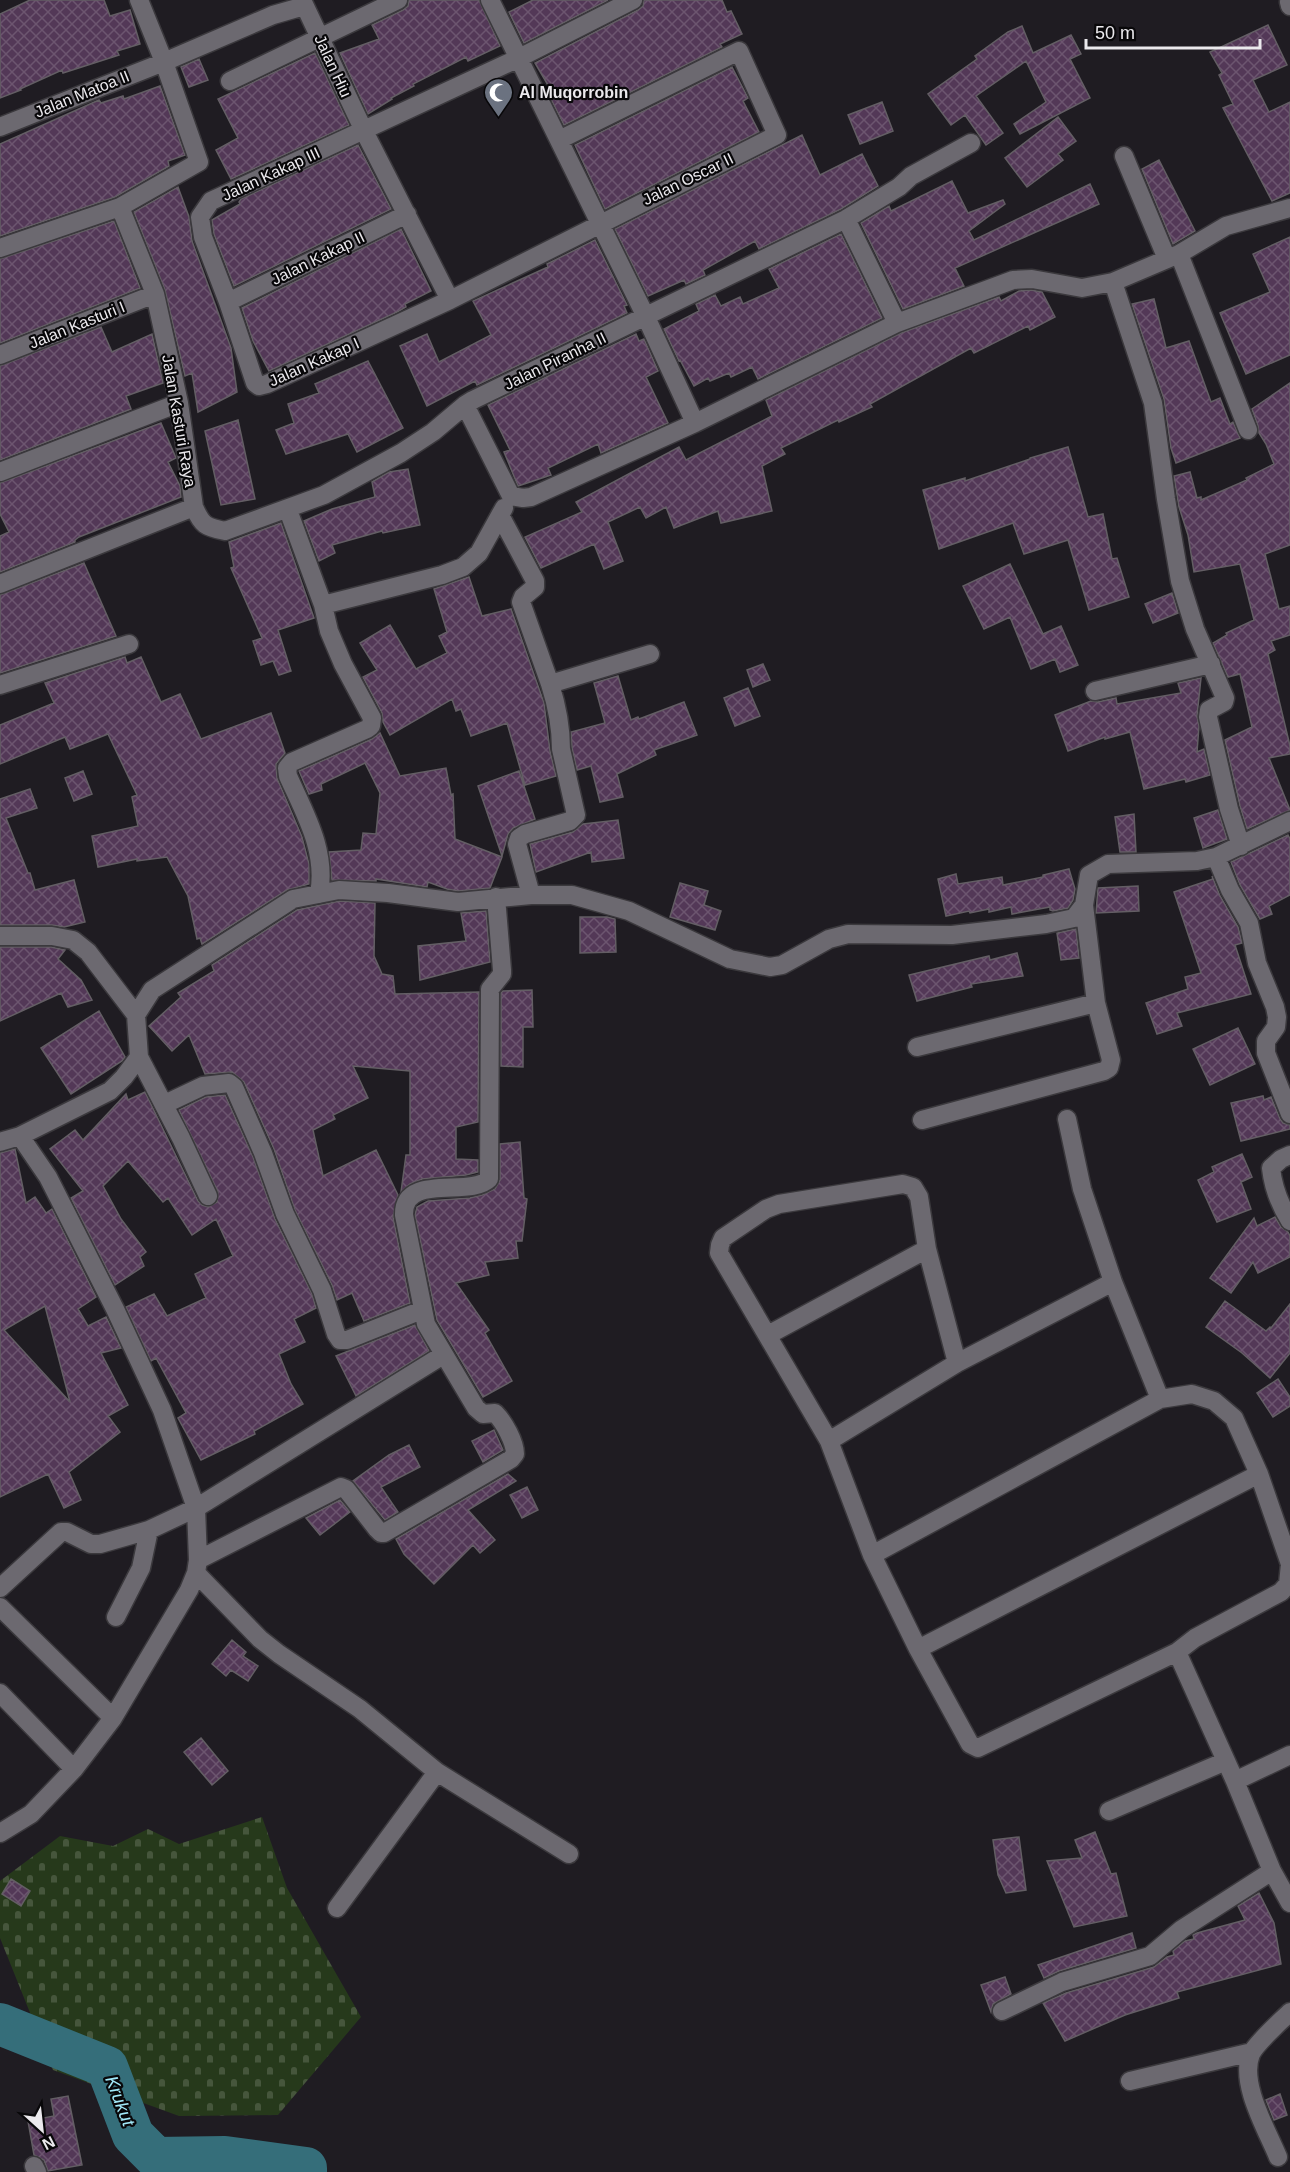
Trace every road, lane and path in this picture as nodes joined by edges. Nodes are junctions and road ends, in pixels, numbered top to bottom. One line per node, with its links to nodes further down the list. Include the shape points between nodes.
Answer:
1 (139, 0): 9 (street)
2 (398, 0): 7 (street)
3 (490, 0): 8 (street)
4 (633, 0): 8 (street, Jalan Kakap III)
5 (303, 3): 6 (street, Jalan Matoa II); 7 (street, Jalan Hiu)
6 (270, 8): 9 (street, Jalan Matoa II)
7 (320, 38): 10 (street); 12 (street, Jalan Hiu)
8 (519, 58): 12 (street, Jalan Kakap III); 13 (street)
9 (164, 62): 11 (street, Jalan Matoa II); 16 (street, via 199,162)
10 (230, 81)
11 (0, 127)
12 (364, 131): 18 (street, Jalan Hiu); 26 (street, Jalan Kakap III, via 211,201 200,217 203,237)
13 (559, 140): 20 (street); 20 (street, Jalan Oscar II, via 739,51 777,135)
14 (971, 143): 19 (street, Jalan Piranha II)
15 (1124, 156): 22 (street)
16 (120, 207): 21 (street); 24 (street, Jalan Kasturi Raya)
17 (1290, 208): 22 (street, via 1226,226)
18 (407, 214): 25 (street, Jalan Hiu); 26 (street, Jalan Kakap II)
19 (846, 219): 27 (street, Jalan Piranha II); 28 (street)
20 (600, 223): 25 (street, Jalan Oscar II); 27 (street)
21 (0, 248)
22 (1173, 256): 23 (street); 33 (street)
23 (1113, 282): 28 (street, via 1083,288 1032,279 1013,280); 43 (street, via 1153,403 1180,581)
24 (155, 294): 29 (street, Jalan Kasturi I); 30 (street, Jalan Kasturi Raya)
25 (450, 300): 26 (street, Jalan Kakap I, via 260,386 255,383)
26 (228, 302)
27 (646, 316): 31 (street, Jalan Piranha II); 32 (street)
28 (897, 323): 32 (street)
29 (0, 356)
30 (179, 403): 34 (street); 36 (street, Jalan Kasturi Raya)
31 (465, 405): 35 (street); 37 (street, Jalan Piranha II, via 401,453)
32 (694, 423): 35 (street, via 531,497)
33 (1248, 430)
34 (0, 472)
35 (511, 496): 38 (street)
36 (194, 507): 37 (street, Jalan Piranha II, via 200,521 209,528 225,531); 39 (street, Jalan Kasturi Raya)
37 (288, 510): 40 (street)
38 (500, 515): 40 (street, via 478,553 463,567); 44 (street, via 535,581 535,587 520,602)
39 (0, 584)
40 (323, 605): 50 (street, via 329,631 372,722 367,729 292,762 287,768 321,860)
41 (129, 644): 45 (street)
42 (650, 654): 44 (street)
43 (1210, 664): 46 (street); 48 (street, via 1225,698 1209,710 1208,717)
44 (550, 684): 51 (street, via 576,815 570,821 519,838 517,844)
45 (0, 685)
46 (1095, 691)
47 (1290, 821): 48 (street)
48 (1241, 846): 49 (street)
49 (1216, 857): 53 (street, via 1108,864 1089,875); 60 (street, via 1249,923 1257,963 1275,1006 1276,1027 1266,1041 1266,1053)
50 (319, 894): 52 (street, via 339,890 388,892 458,902); 56 (street, via 293,899 152,990)
51 (531, 895): 52 (street); 53 (street, via 572,895 629,911 730,959 770,967 788,963 830,939 848,934 952,935 1046,924 1074,918)
52 (496, 897): 70 (street, via 502,970 490,989 490,1175 488,1182 480,1184 423,1190 404,1207)
53 (1084, 905): 55 (street)
54 (0, 936): 56 (street, via 73,940 96,960)
55 (1096, 1003): 57 (street); 62 (street, via 1111,1060 1109,1068)
56 (136, 1015): 58 (street)
57 (917, 1047)
58 (139, 1057): 59 (street); 63 (street, via 110,1091)
59 (165, 1104): 66 (street); 70 (street, via 202,1086 229,1083 234,1087 340,1340)
60 (1290, 1114)
61 (1067, 1119): 69 (street, via 1082,1189)
62 (922, 1120)
63 (20, 1136): 64 (street); 77 (street, via 48,1177 115,1310 162,1410)
64 (0, 1142)
65 (1290, 1155): 67 (street, via 1271,1168 1280,1205)
66 (208, 1196)
67 (1290, 1221)
68 (927, 1249): 71 (street); 71 (street, via 919,1197 913,1187 903,1184 766,1209 723,1238 719,1253); 73 (street)
69 (1113, 1282): 73 (street); 74 (street)
70 (422, 1310): 72 (street)
71 (768, 1335): 75 (street)
72 (442, 1355): 77 (street); 80 (street, via 478,1411 495,1413 501,1420 516,1451 514,1457 384,1533 376,1529 341,1487)
73 (957, 1363): 75 (street)
74 (1160, 1399): 76 (street, via 1191,1394 1214,1401 1234,1418); 79 (street)
75 (828, 1441): 79 (street)
76 (1259, 1474): 84 (street); 85 (street, via 1290,1564 1288,1584 1281,1592 1195,1638)
77 (196, 1508): 78 (street); 80 (street)
78 (149, 1530): 81 (street, via 100,1544 60,1533); 83 (street, via 141,1568)
79 (872, 1555): 84 (street)
80 (197, 1566): 87 (street, via 189,1590); 91 (street, via 260,1639 360,1709)
81 (0, 1588)
82 (0, 1607): 87 (street)
83 (116, 1617)
84 (918, 1649): 85 (street, via 970,1744 978,1748)
85 (1177, 1652): 89 (street)
86 (0, 1693): 90 (street)
87 (113, 1718): 90 (street)
88 (1290, 1755): 92 (street)
89 (1226, 1761): 92 (street); 93 (street)
90 (74, 1769): 94 (street, via 31,1814)
91 (437, 1772): 95 (street); 98 (street)
92 (1235, 1780): 96 (street)
93 (1109, 1811)
94 (0, 1833)
95 (568, 1854)
96 (1272, 1871): 97 (street); 99 (street, via 1182,1929 1150,1956 1062,1982)
97 (1290, 1903)
98 (337, 1908)
99 (1002, 2011)
100 (1290, 2012): 101 (street)
101 (1252, 2052): 102 (street); 103 (street, via 1248,2067 1252,2095)
102 (1130, 2081)
103 (1278, 2157)

